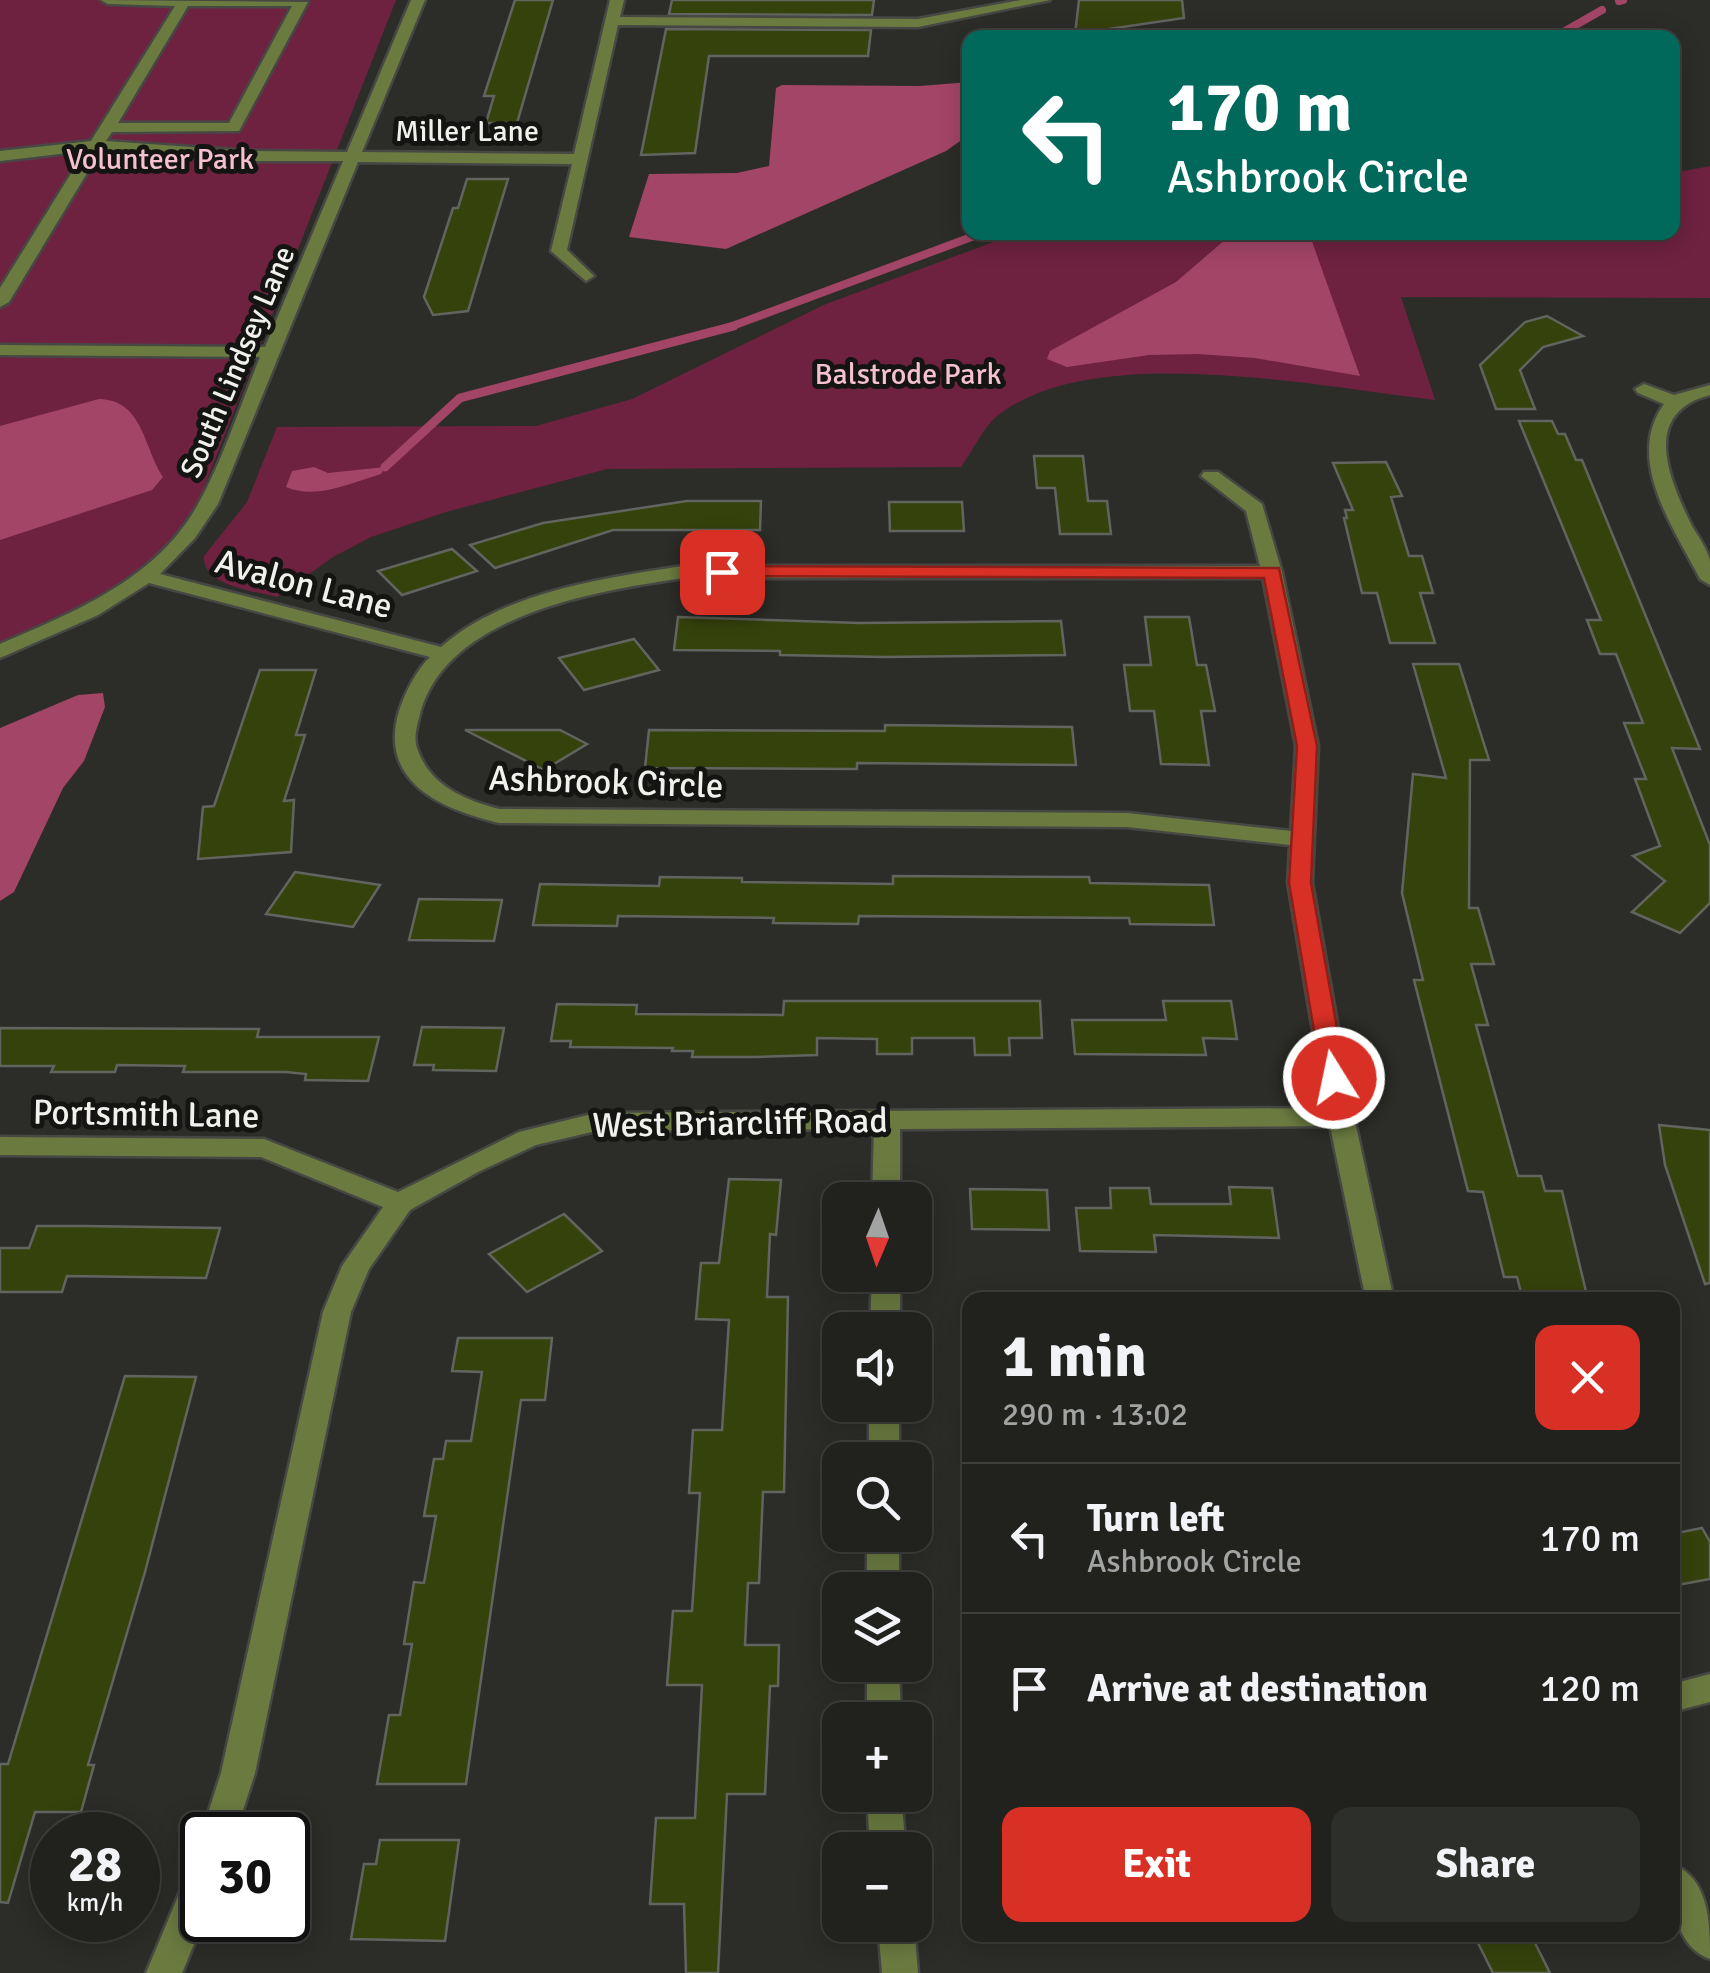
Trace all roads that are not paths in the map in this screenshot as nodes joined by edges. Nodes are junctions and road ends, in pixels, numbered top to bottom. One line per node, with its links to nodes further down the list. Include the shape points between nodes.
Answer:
1 (108, 0): 6 (street)
2 (418, 0): 11 (street, South Lindsey Lane)
3 (616, 0): 8 (street)
4 (946, 0): 7 (street)
5 (1044, 0): 7 (street)
6 (184, 2): 9 (street); 9 (street, via 301,2 234,128)
7 (969, 14): 8 (street, via 918,23)
8 (612, 21): 12 (street)
9 (107, 126): 10 (street)
10 (94, 148): 11 (street, Miller Lane, via 211,149 248,156); 13 (street, Miller Lane); 15 (street)
11 (357, 149): 12 (street, Miller Lane); 17 (street, South Lindsey Lane)
12 (581, 151): 14 (street, via 559,251)
13 (0, 156)
14 (586, 276)
15 (0, 302)
16 (0, 350): 17 (street)
17 (271, 352): 23 (street, South Lindsey Lane, via 208,504 176,552)
18 (1644, 389): 20 (street)
19 (1710, 390): 20 (street)
20 (1674, 402): 24 (street, via 1656,436 1655,459)
21 (1210, 476): 22 (street, via 1256,508)
22 (1272, 572): 26 (street, Ashbrook Circle, via 683,572 514,615); 27 (street, via 1307,746)
23 (148, 577): 25 (street, South Lindsey Lane, via 102,606); 26 (street, Avalon Lane)
24 (1710, 579)
25 (0, 652)
26 (444, 654): 27 (street, Ashbrook Circle, via 415,698 403,740 407,758 442,797 500,816 1127,820)
27 (1303, 840): 28 (street, via 1300,883)
28 (1341, 1117): 29 (street, West Briarcliff Road); 33 (street)
29 (887, 1118): 31 (street); 32 (street, West Briarcliff Road, via 596,1122 528,1138)
30 (0, 1146): 32 (street, Portsmith Lane, via 264,1148)
31 (886, 1182)
32 (400, 1203): 36 (street, West Briarcliff Road, via 356,1266 338,1312)
33 (1378, 1292)
34 (1710, 1688): 35 (street)
35 (1680, 1696)
36 (225, 1812)
37 (1680, 1893): 40 (street)
38 (180, 1934): 41 (street)
39 (897, 1942): 42 (street)
40 (1710, 1944)
41 (164, 1973)
42 (900, 1973)

